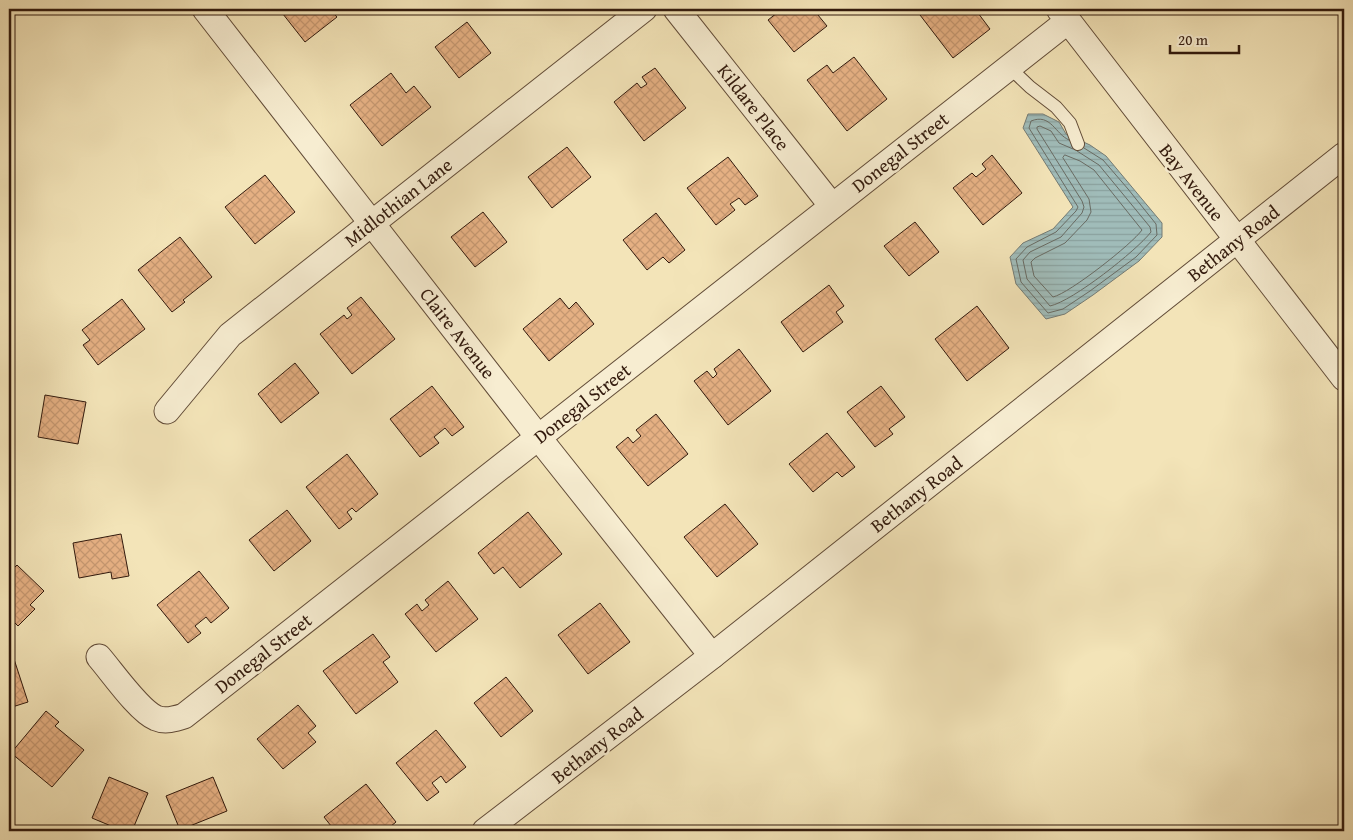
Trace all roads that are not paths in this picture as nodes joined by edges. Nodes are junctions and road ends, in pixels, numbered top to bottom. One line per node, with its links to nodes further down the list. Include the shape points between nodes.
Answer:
1 (205, 9): 9 (street, Claire Avenue)
2 (644, 9): 9 (street, Midlothian Lane)
3 (676, 9): 8 (street, Kildare Place)
4 (1064, 15): 5 (street, Donegal Street); 10 (street, Bay Avenue)
5 (1009, 67): 6 (lane, via 1056,107 1070,123); 8 (street, Donegal Street)
6 (1078, 144)
7 (1344, 155): 10 (street, Bethany Road)
8 (832, 206): 13 (street, Donegal Street)
9 (372, 223): 12 (street, Midlothian Lane, via 230,336); 13 (street, Claire Avenue)
10 (1237, 240): 11 (street, Bay Avenue); 14 (street, Bethany Road)
11 (1344, 378)
12 (167, 411)
13 (538, 437): 14 (street, Claire Avenue); 15 (street, Donegal Street, via 184,716 166,720 156,718 140,705)
14 (712, 656): 16 (street, Bethany Road)
15 (99, 657)
16 (486, 831)

